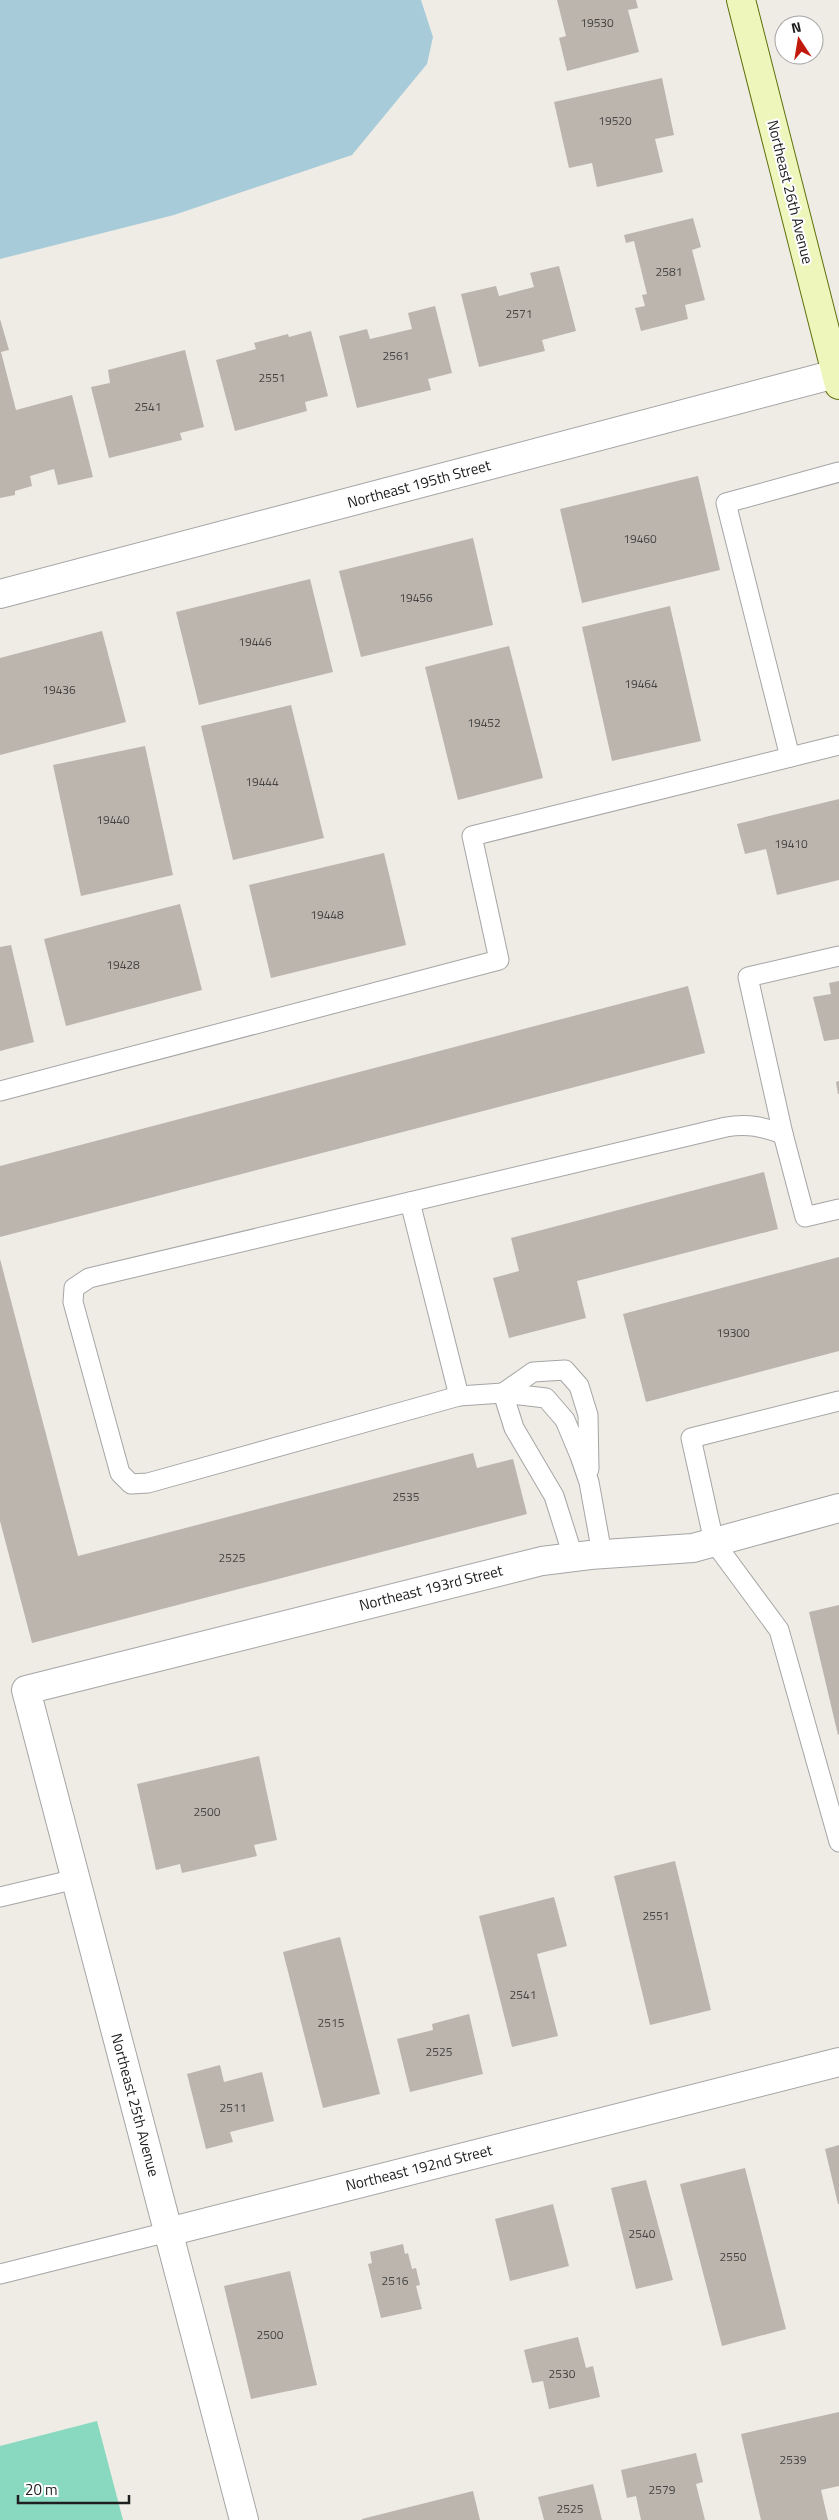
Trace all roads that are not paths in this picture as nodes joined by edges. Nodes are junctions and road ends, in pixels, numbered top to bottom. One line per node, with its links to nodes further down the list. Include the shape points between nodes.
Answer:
1 (741, 0): 2 (street, Northeast 26th Avenue)
2 (838, 377): 4 (street, Northeast 195th Street)
3 (839, 472): 6 (lane, via 726,503)
4 (0, 594)
5 (839, 745): 6 (lane)
6 (790, 757): 8 (lane, via 472,836 499,960)
7 (839, 956): 9 (lane, via 748,977)
8 (0, 1091)
9 (783, 1134): 10 (lane, via 742,1124); 11 (lane, via 805,1217)
10 (410, 1202): 13 (lane); 13 (lane, via 89,1278 74,1288 73,1302 120,1473 131,1484 148,1483)
11 (839, 1209)
12 (503, 1392): 13 (lane); 15 (lane, via 546,1398 564,1420); 15 (lane, via 533,1372 565,1370 579,1386 588,1415); 19 (lane, via 514,1428 554,1496)
13 (458, 1396)
14 (839, 1401): 17 (lane, via 691,1438)
15 (589, 1482): 18 (lane)
16 (839, 1508): 17 (street, Northeast 193rd Street)
17 (714, 1542): 18 (street, Northeast 193rd Street, via 694,1548); 21 (lane, via 779,1630)
18 (602, 1554): 19 (street, Northeast 193rd Street)
19 (573, 1556): 20 (street, Northeast 193rd Street, via 500,1570)
20 (26, 1690): 22 (street, Northeast 25th Avenue)
21 (839, 1842)
22 (76, 1880): 23 (lane); 25 (street, Northeast 25th Avenue)
23 (0, 1897)
24 (839, 2062): 25 (street, Northeast 192nd Street)
25 (168, 2232): 26 (lane, Northeast 192nd Street); 27 (street, Northeast 25th Avenue)
26 (0, 2274)
27 (244, 2520)

